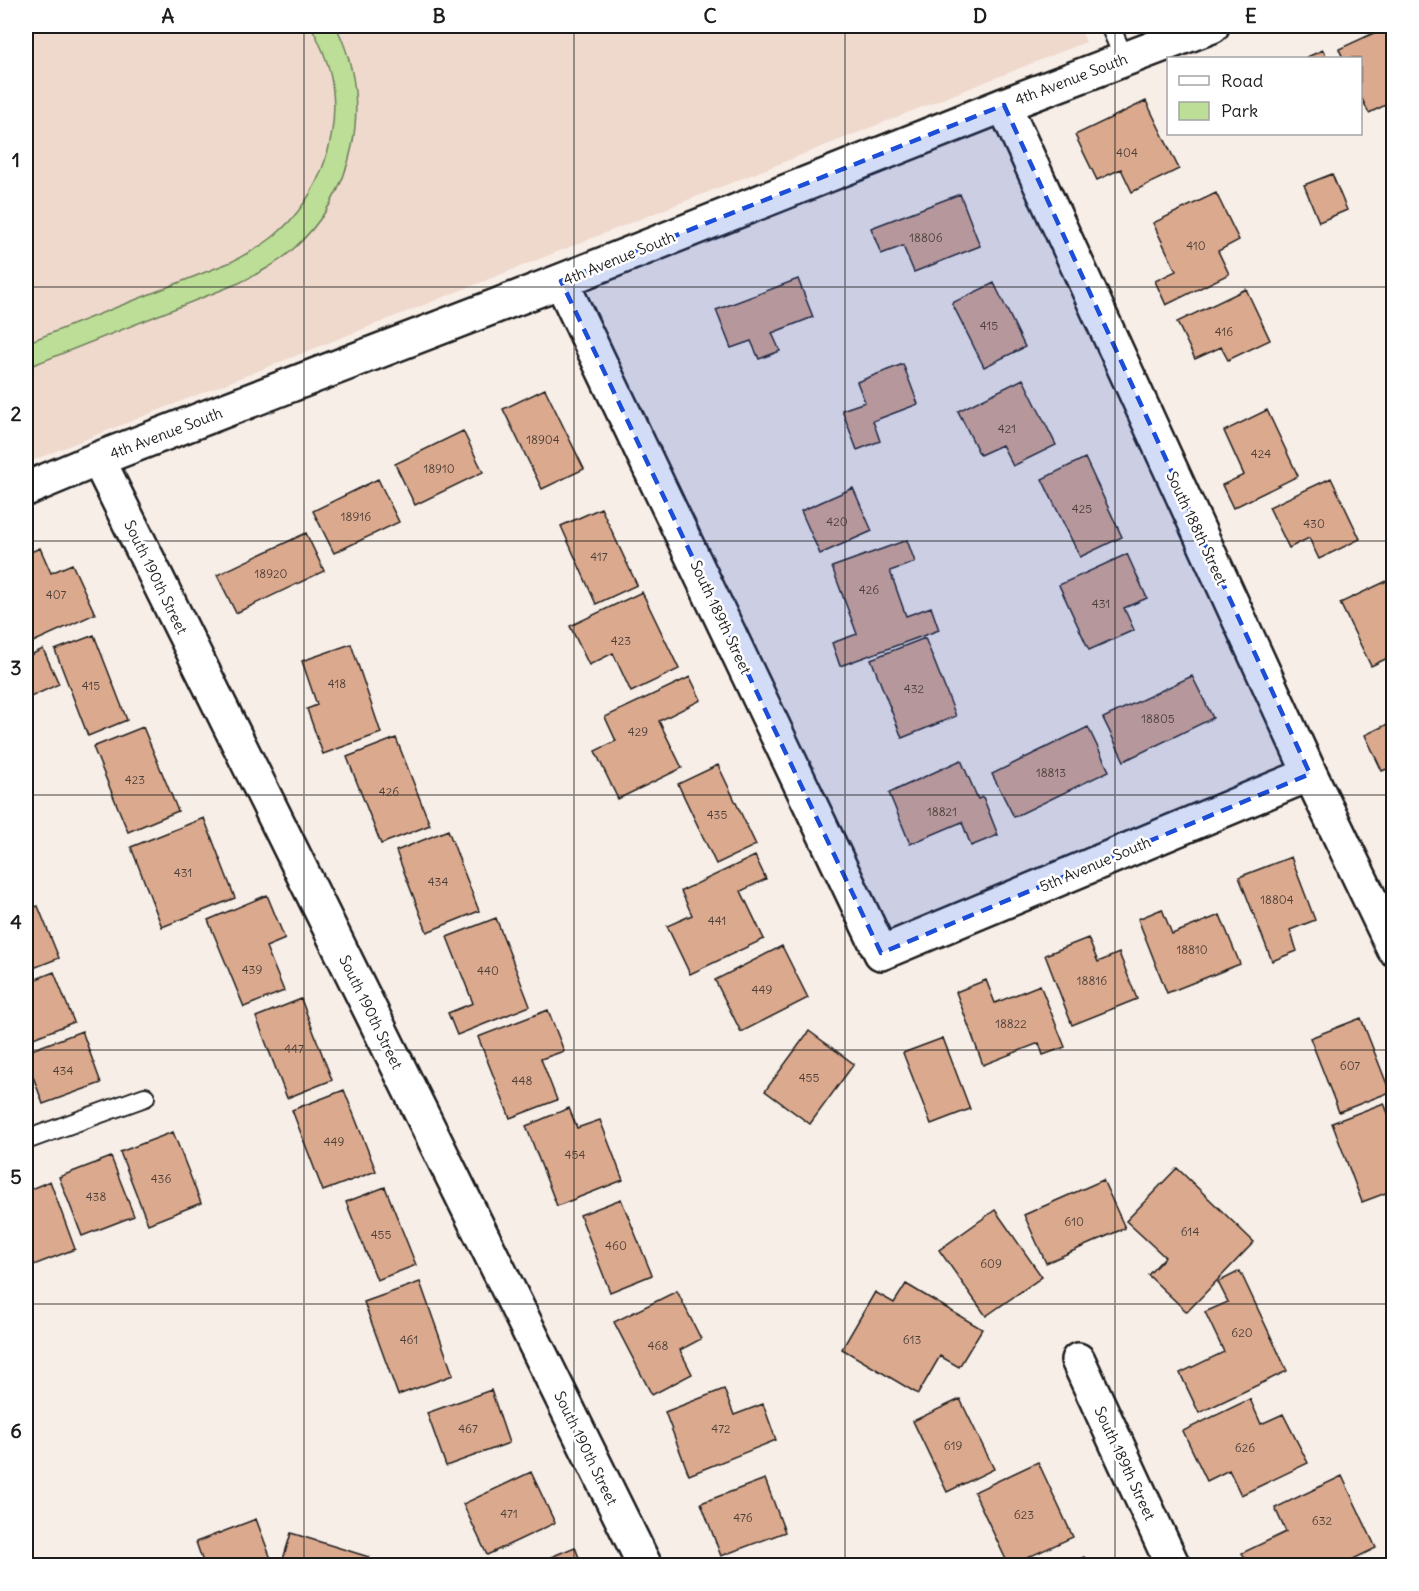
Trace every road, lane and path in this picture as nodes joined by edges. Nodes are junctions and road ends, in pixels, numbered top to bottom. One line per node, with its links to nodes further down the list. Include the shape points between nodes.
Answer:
1 (1110, 26): 3 (lane)
2 (1212, 26): 3 (street, 4th Avenue South)
3 (1124, 58): 4 (street, 4th Avenue South)
4 (1004, 105): 5 (street, 4th Avenue South); 8 (street, South 188th Street)
5 (561, 280): 6 (street, 4th Avenue South); 10 (street, South 189th Street)
6 (98, 459): 7 (street, 4th Avenue South); 14 (street, South 190th Street)
7 (26, 489)
8 (1310, 774): 9 (street, South 188th Street); 10 (street, 5th Avenue South)
9 (1394, 949)
10 (881, 953)
11 (145, 1097): 12 (lane)
12 (26, 1140)
13 (1078, 1360): 15 (street, South 189th Street)
14 (645, 1566)
15 (1173, 1566)

